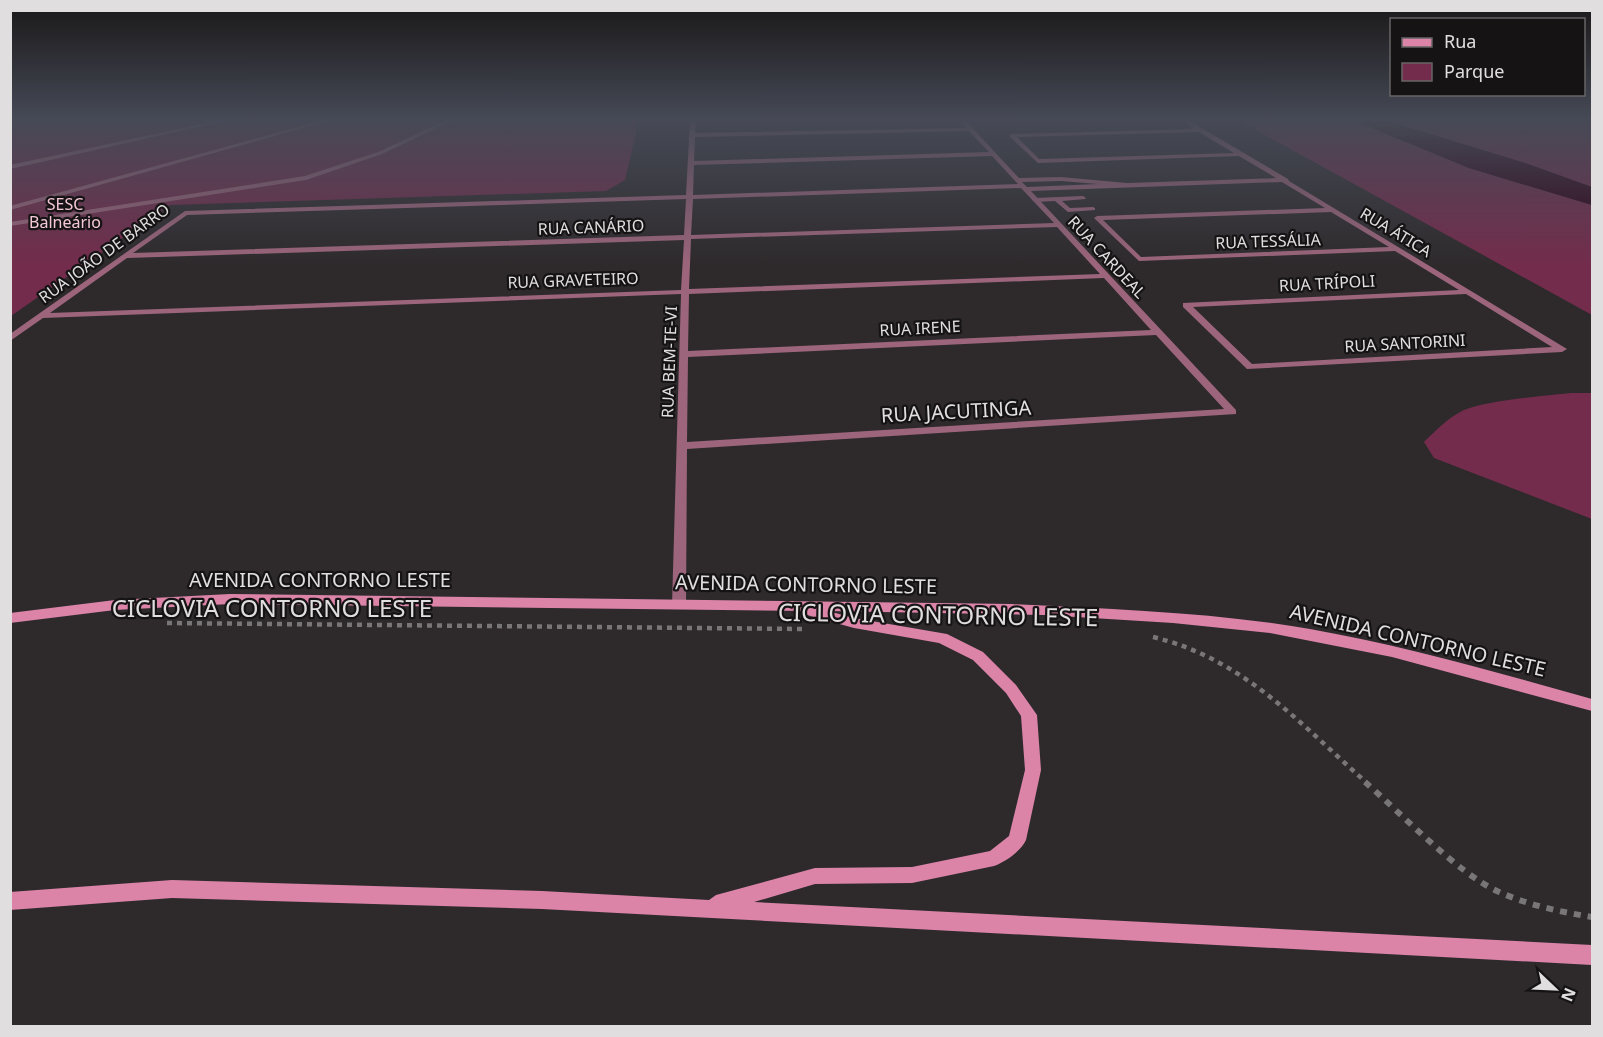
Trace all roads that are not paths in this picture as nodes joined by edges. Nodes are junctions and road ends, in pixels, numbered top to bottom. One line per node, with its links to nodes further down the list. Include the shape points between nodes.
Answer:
1 (154, 168): 13 (street)
2 (340, 168): 16 (street, via 306,178)
3 (691, 168): 9 (street, RUA BEM-TE-VI)
4 (1008, 168): 8 (street, RUA CARDEAL)
5 (1266, 168): 6 (street, RUA ÁTICA)
6 (1287, 180): 7 (street); 15 (street, RUA ÁTICA)
7 (1127, 185): 8 (street); 8 (street, via 1077,181)
8 (1023, 186): 9 (street); 12 (street, RUA CARDEAL)
9 (689, 196): 18 (street, RUA BEM-TE-VI); 20 (street, RUA JOÃO DE BARRO, via 185,213)
10 (1083, 198): 11 (street)
11 (1058, 199): 12 (street); 14 (street, via 1068,210)
12 (1035, 200): 17 (street, RUA CARDEAL)
13 (10, 208)
14 (1093, 209)
15 (1332, 210): 19 (street, RUA ÁTICA); 19 (street, RUA TESSÁLIA, via 1097,218 1139,259)
16 (10, 224)
17 (1058, 225): 18 (street, RUA CANÁRIO); 21 (street, RUA CARDEAL)
18 (688, 238): 20 (street, RUA CANÁRIO); 22 (street, RUA BEM-TE-VI)
19 (1397, 249): 23 (street, RUA ÁTICA)
20 (124, 256): 24 (street, RUA JOÃO DE BARRO)
21 (1105, 276): 22 (street, RUA GRAVETEIRO); 25 (street, RUA CARDEAL)
22 (685, 291): 24 (street, RUA GRAVETEIRO); 28 (street, RUA BEM-TE-VI)
23 (1470, 292): 27 (street, RUA ÁTICA); 29 (street, RUA TRÍPOLI, via 1186,305)
24 (41, 316): 26 (street, RUA JOÃO DE BARRO)
25 (1158, 332): 28 (street, RUA IRENE); 30 (street, RUA CARDEAL)
26 (10, 338)
27 (1562, 349): 29 (street, RUA SANTORINI)
28 (684, 354): 31 (street, RUA BEM-TE-VI)
29 (1250, 367)
30 (1232, 412): 31 (street, RUA JACUTINGA)
31 (681, 446): 32 (street, RUA BEM-TE-VI)
32 (679, 604): 33 (street, AVENIDA CONTORNO LESTE); 34 (street, AVENIDA CONTORNO LESTE, via 230,599 115,605)
33 (794, 607): 35 (street, AVENIDA CONTORNO LESTE, via 1132,614 1272,629 1454,667); 37 (street, via 854,624 942,638 978,656 1011,689 1029,715 1033,770 1017,840 994,858 912,875 815,876)
34 (10, 618)
35 (1593, 705)
36 (10, 901): 37 (street, via 172,889)
37 (706, 907): 38 (street)
38 (1593, 955)

